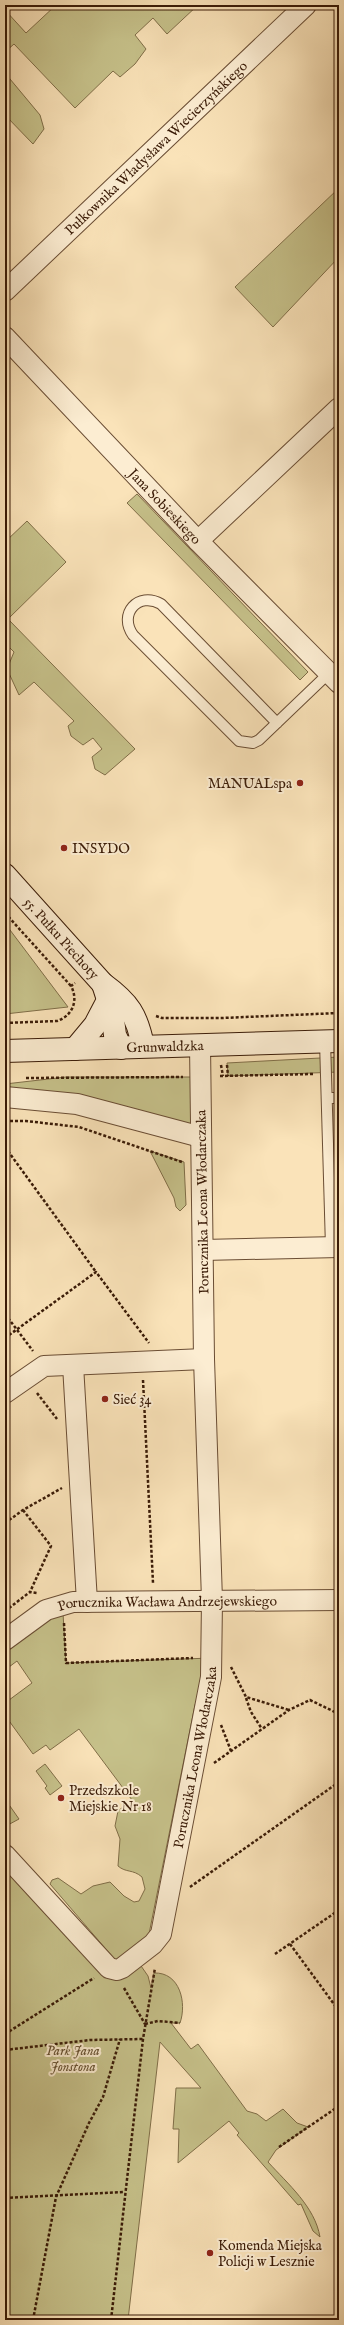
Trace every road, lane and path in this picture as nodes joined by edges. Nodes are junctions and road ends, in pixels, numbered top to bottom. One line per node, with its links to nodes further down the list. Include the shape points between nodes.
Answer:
1 (306, 5): 2 (street, Pułkownika Władysława Wiecierzyńskiego)
2 (5, 291)
3 (5, 337): 5 (street, Jana Sobieskiego)
4 (339, 408): 5 (street)
5 (198, 541): 6 (street, Jana Sobieskiego)
6 (334, 678): 7 (lane, Jana Sobieskiego)
7 (277, 723): 7 (lane, Jana Sobieskiego, via 253,743 239,741 133,635 127,622 130,609 141,600 155,600 161,604)
8 (5, 875): 10 (street, 55. Pułku Piechoty)
9 (5, 913): 11 (path)
10 (100, 985): 11 (path); 17 (street, 55. Pułku Piechoty, via 123,998 136,1017); 18 (street, 55. Pułku Piechoty, via 112,1012 115,1035); 19 (street, via 95,1025)
11 (71, 986): 14 (path, via 75,993 74,1003 64,1018 57,1021)
12 (339, 1013): 13 (path, via 222,1018 162,1018)
13 (152, 1014)
14 (5, 1023)
15 (332, 1041): 16 (street, Grunwaldzka); 21 (lane, Grunwaldzka)
16 (200, 1045): 17 (street, Grunwaldzka); 22 (street, Porucznika Leona Włodarczaka)
17 (143, 1046): 18 (street, Grunwaldzka)
18 (121, 1048): 19 (street, Grunwaldzka)
19 (75, 1049): 20 (street, Grunwaldzka)
20 (5, 1051)
21 (326, 1073): 22 (path); 25 (lane, Grunwaldzka)
22 (200, 1077): 23 (path); 28 (street, Porucznika Leona Włodarczaka)
23 (19, 1079)
24 (5, 1097): 28 (street, via 77,1104)
25 (327, 1098): 26 (lane); 31 (lane, Grunwaldzka)
26 (339, 1098)
27 (5, 1121): 30 (path, via 79,1127)
28 (201, 1137): 30 (street, Porucznika Leona Włodarczaka)
29 (5, 1147): 33 (path)
30 (202, 1168): 32 (street, Porucznika Leona Włodarczaka)
31 (335, 1247): 32 (street)
32 (203, 1250): 37 (street, Porucznika Leona Włodarczaka)
33 (96, 1272): 35 (path); 38 (path)
34 (5, 1314): 35 (path)
35 (16, 1330): 36 (path); 41 (path)
36 (5, 1338)
37 (204, 1359): 38 (street); 49 (street, Porucznika Leona Włodarczaka)
38 (162, 1361): 39 (street)
39 (142, 1362): 40 (street); 51 (path)
40 (73, 1365): 41 (street); 45 (street)
41 (44, 1366): 42 (street)
42 (26, 1378): 43 (street); 44 (path)
43 (5, 1393)
44 (59, 1422)
45 (80, 1478): 46 (path); 52 (street)
46 (23, 1510): 47 (path); 48 (path, via 51,1546)
47 (5, 1523)
48 (30, 1592)
49 (212, 1600): 50 (street, Porucznika Wacława Andrzejewskiego); 51 (street, Porucznika Wacława Andrzejewskiego); 61 (street, Porucznika Leona Włodarczaka, via 211,1677)
50 (339, 1600)
51 (154, 1601): 52 (street, Porucznika Wacława Andrzejewskiego)
52 (87, 1602): 53 (street, Porucznika Wacława Andrzejewskiego)
53 (63, 1604): 54 (street, Porucznika Wacława Andrzejewskiego, via 46,1610); 55 (path, via 66,1663)
54 (5, 1640)
55 (184, 1658)
56 (229, 1661): 57 (path)
57 (246, 1697): 58 (path); 60 (path, via 251,1712)
58 (289, 1710): 59 (path, via 310,1700); 60 (path)
59 (339, 1714)
60 (262, 1729): 61 (path)
61 (192, 1778): 64 (street, Porucznika Leona Włodarczaka)
62 (339, 1782): 64 (path)
63 (5, 1855): 69 (street)
64 (167, 1903): 69 (street, Porucznika Leona Włodarczaka, via 161,1934 156,1941 122,1968)
65 (339, 1910): 66 (path)
66 (290, 1944): 67 (path); 70 (path)
67 (275, 1954)
68 (155, 1965): 72 (path)
69 (109, 1968): 72 (path, via 129,1994); 73 (path)
70 (339, 2011)
71 (180, 2023): 72 (path, via 158,2021)
72 (145, 2024): 75 (path)
73 (5, 2034)
74 (120, 2039): 75 (path); 76 (path); 80 (path, via 104,2097 89,2123)
75 (143, 2039): 79 (path)
76 (5, 2050)
77 (339, 2106): 78 (path)
78 (279, 2147)
79 (124, 2192): 80 (path); 84 (path)
80 (56, 2197): 81 (path); 83 (path)
81 (5, 2198)
82 (339, 2319): 85 (path)
83 (32, 2320)
84 (111, 2320)
85 (336, 2320)

